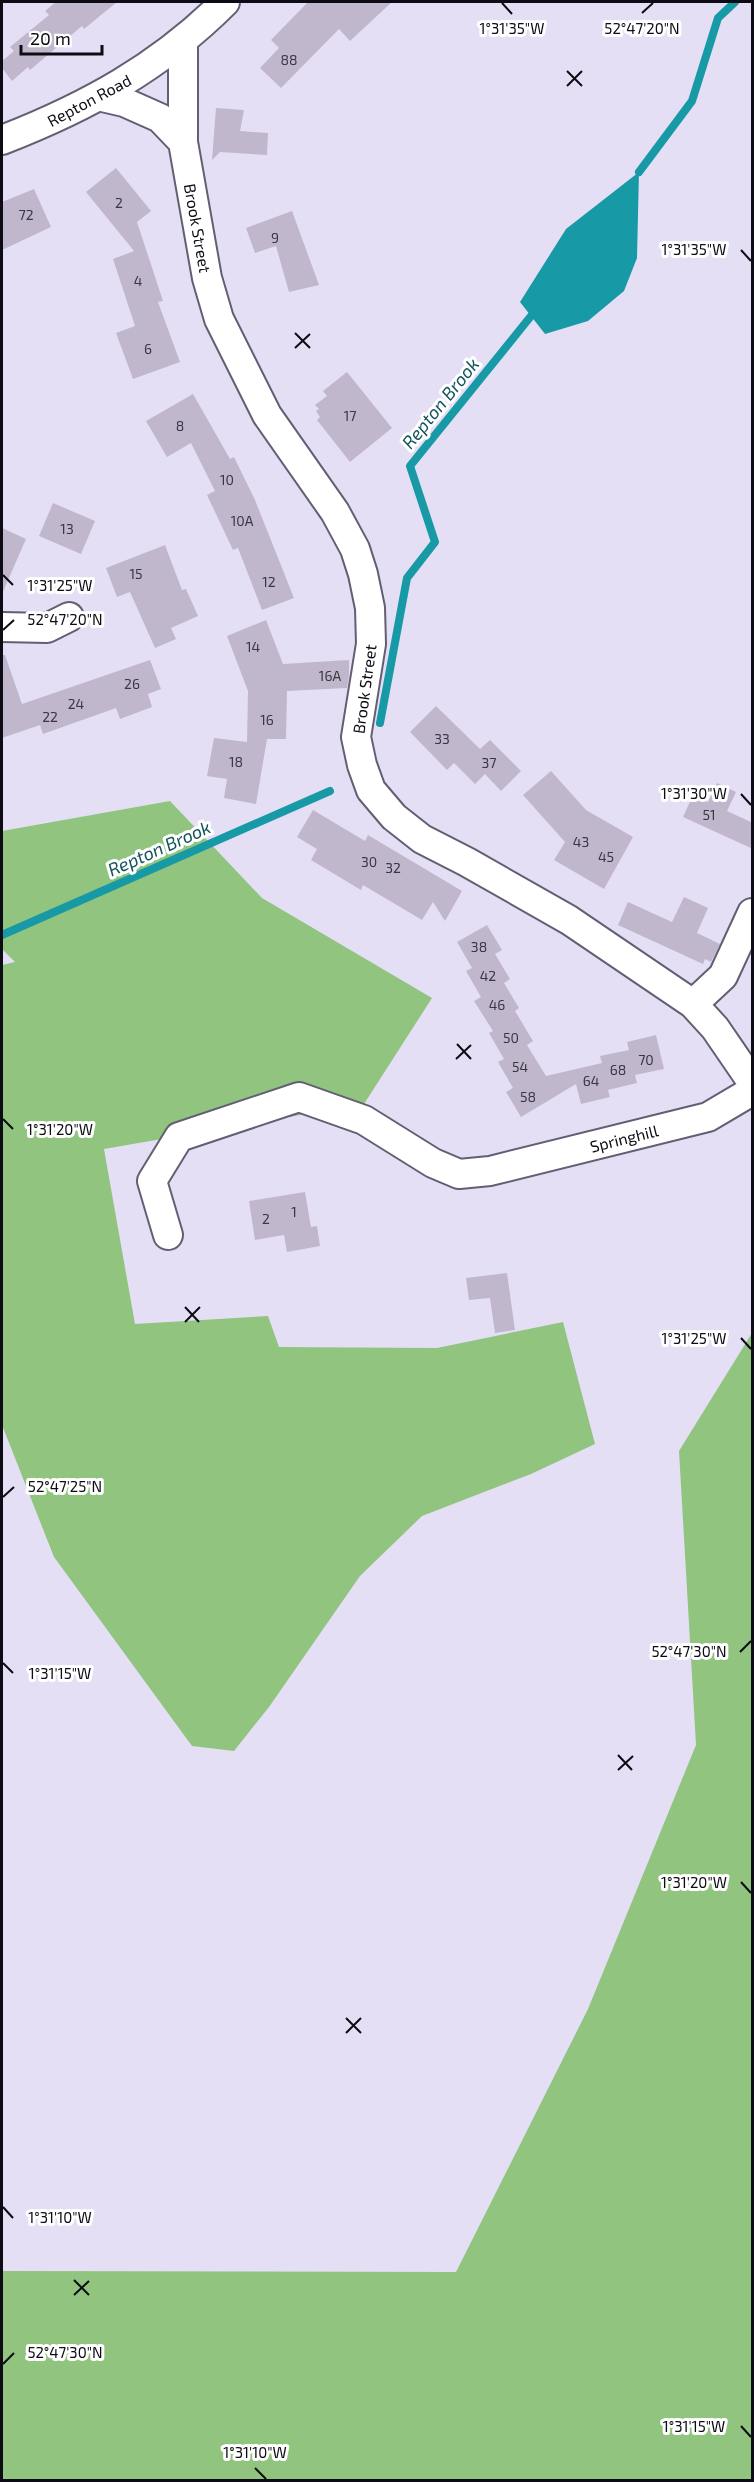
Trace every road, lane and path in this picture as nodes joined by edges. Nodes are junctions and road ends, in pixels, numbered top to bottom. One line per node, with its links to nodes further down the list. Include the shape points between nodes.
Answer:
1 (225, 2): 2 (street, Repton Road)
2 (183, 41): 3 (street, Repton Road, via 130,80); 5 (street, Brook Street)
3 (98, 96): 4 (street, Repton Road); 5 (street, via 124,102 160,118)
4 (2, 140)
5 (183, 142): 9 (street, Brook Street, via 207,278 219,319 267,415 334,512 355,549 363,574 370,608 371,644 356,737 371,790 394,817 422,839 569,920)
6 (69, 617): 7 (street, via 47,628)
7 (2, 627)
8 (753, 913): 9 (street, via 723,976)
9 (693, 1004): 10 (street, Brook Street)
10 (753, 1082)
11 (753, 1091): 12 (street, Springhill, via 708,1117 489,1171 459,1174 433,1163 364,1120 299,1097 179,1137 152,1181)
12 (168, 1235)

